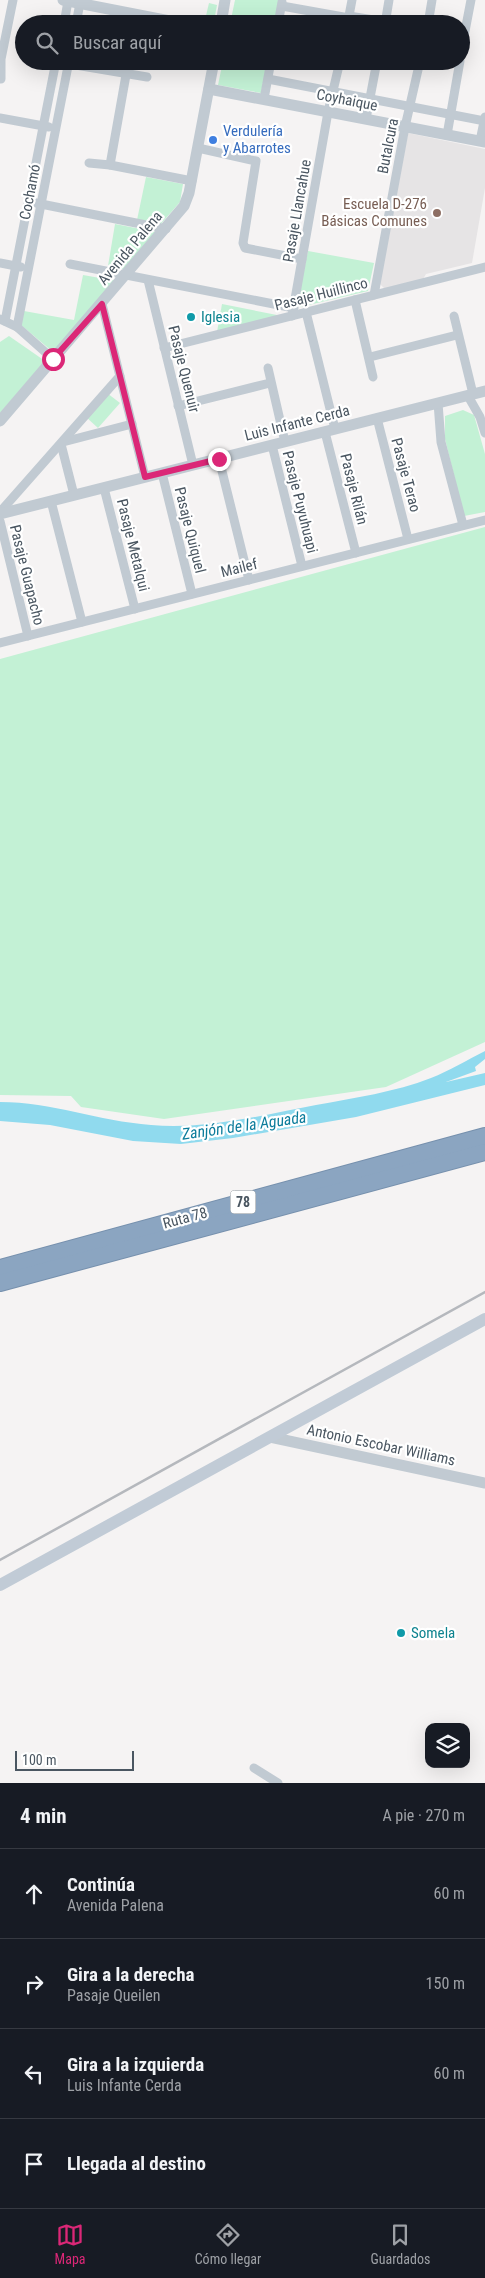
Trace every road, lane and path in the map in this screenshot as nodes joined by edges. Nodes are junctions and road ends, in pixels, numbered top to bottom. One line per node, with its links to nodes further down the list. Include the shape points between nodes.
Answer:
1 (13, 0): 19 (street)
2 (66, 0): 8 (street); 10 (street)
3 (225, 0): 13 (street)
4 (352, 0): 15 (street)
5 (389, 0): 16 (street)
6 (432, 0): 17 (street)
7 (471, 0): 18 (street)
8 (85, 3): 11 (street); 12 (street)
9 (282, 3): 14 (street)
10 (65, 15)
11 (80, 15)
12 (142, 15)
13 (222, 15)
14 (332, 15)
15 (350, 15)
16 (386, 15)
17 (430, 15)
18 (468, 15)
19 (1, 59): 31 (street)
20 (54, 70): 43 (street, Cochamó)
21 (68, 70): 45 (street, Cochamó)
22 (102, 70): 29 (street)
23 (212, 70): 33 (street, Avenida Palena)
24 (270, 70): 32 (street)
25 (338, 70): 34 (street, Pasaje Llancahue)
26 (375, 70): 35 (street)
27 (418, 70): 37 (street, Butalcura)
28 (458, 70): 39 (street)
29 (126, 75): 30 (street); 50 (street)
30 (147, 77)
31 (1, 79)
32 (268, 79): 34 (street); 36 (street)
33 (209, 89): 36 (street, Coyhaique); 48 (street, Avenida Palena)
34 (334, 91): 35 (street); 38 (street, Pasaje Llancahue)
35 (370, 98): 37 (street); 41 (street)
36 (264, 99): 38 (street, Coyhaique)
37 (410, 106): 39 (street); 44 (street, Butalcura)
38 (328, 112): 41 (street, Coyhaique); 55 (street, Pasaje Llancahue)
39 (450, 114): 42 (street); 46 (street)
40 (0, 118): 43 (street)
41 (366, 119): 44 (street, Coyhaique)
42 (485, 119): 47 (street, Coyhaique)
43 (44, 126): 45 (street); 52 (street, Cochamó)
44 (405, 127): 46 (street, Coyhaique); 63 (street, Butalcura)
45 (56, 128): 53 (street, Cochamó)
46 (446, 135): 47 (street, Coyhaique)
47 (483, 142)
48 (198, 148): 51 (street, Avenida Palena); 55 (street, via 256,161 243,243 245,248)
49 (89, 163): 50 (street)
50 (110, 165): 51 (street)
51 (192, 181): 54 (street, Avenida Palena, via 186,202)
52 (29, 202): 53 (street); 58 (street, Cochamó)
53 (41, 204): 54 (street); 60 (street, Cochamó)
54 (166, 229): 61 (street, Avenida Palena)
55 (302, 259): 66 (street, Pasaje Llancahue)
56 (0, 263): 58 (street)
57 (70, 264): 61 (street, Pasaje Huillinco)
58 (16, 266): 60 (street); 69 (street, Cochamó)
59 (485, 266): 63 (street, Pasaje Huillinco)
60 (28, 269): 70 (street, Cochamó)
61 (125, 276): 62 (street, Pasaje Huillinco); 65 (street, Avenida Palena)
62 (148, 280): 66 (street, Pasaje Huillinco); 72 (street, Pasaje Quenuir)
63 (374, 295): 64 (street, Pasaje Huillinco)
64 (355, 300): 67 (street, Pasaje Huillinco); 73 (street)
65 (102, 304): 74 (street, Avenida Palena); 76 (street)
66 (293, 312): 67 (street, Pasaje Huillinco); 72 (street, Pasaje Huillinco)
67 (306, 312): 86 (street)
68 (454, 316): 71 (street)
69 (2, 320): 70 (street)
70 (17, 327): 74 (street)
71 (457, 335): 73 (street); 80 (street)
72 (164, 348): 82 (street, Pasaje Quenuir)
73 (370, 357): 77 (street)
74 (53, 359): 84 (street, Avenida Palena)
75 (268, 368): 78 (street, Pasaje Puyuhuapi)
76 (120, 376): 85 (street); 89 (street)
77 (373, 377)
78 (270, 383): 82 (street); 88 (street, Pasaje Puyuhuapi)
79 (485, 391): 80 (street, Luis Infante Cerda)
80 (470, 395): 81 (street, Luis Infante Cerda); 87 (street)
81 (438, 403): 83 (street, Luis Infante Cerda); 101 (street, via 441,442)
82 (178, 406): 92 (street, Pasaje Quenuir)
83 (377, 418): 86 (street, Luis Infante Cerda); 102 (street, Pasaje Terao)
84 (0, 421)
85 (132, 424): 89 (street); 94 (street)
86 (330, 430): 88 (street, Luis Infante Cerda); 103 (street, Pasaje Rilán)
87 (485, 433)
88 (286, 442): 90 (street, Luis Infante Cerda)
89 (62, 443): 96 (street); 98 (street)
90 (272, 445): 91 (street, Luis Infante Cerda); 104 (street, Pasaje Puyuhuapi)
91 (219, 459): 92 (street, Luis Infante Cerda); 105 (street)
92 (193, 465): 93 (street, Luis Infante Cerda)
93 (162, 473): 94 (street, Luis Infante Cerda); 106 (street, Pasaje Quiquel)
94 (145, 477): 95 (street, Luis Infante Cerda)
95 (104, 488): 96 (street, Luis Infante Cerda); 107 (street, Pasaje Metalqui)
96 (74, 495): 97 (street, Luis Infante Cerda)
97 (52, 501): 98 (street, Luis Infante Cerda); 108 (street)
98 (0, 513)
99 (485, 520): 101 (street, Mailef)
100 (0, 521): 109 (street, Pasaje Guapacho)
101 (463, 525): 102 (street, Mailef)
102 (408, 539): 103 (street, Mailef)
103 (356, 552): 104 (street, Mailef)
104 (302, 566): 105 (street, Mailef)
105 (249, 580): 106 (street, Mailef)
106 (192, 594): 107 (street, Mailef)
107 (135, 609): 108 (street, Mailef)
108 (82, 622): 109 (street, Mailef)
109 (28, 636): 110 (street, Mailef)
110 (0, 643)
111 (485, 1136): 113 (highway, Ruta 78 / 78)
112 (485, 1152): 114 (highway, Ruta 78 / 78)
113 (0, 1268)
114 (0, 1283)
115 (485, 1319): 116 (main road)
116 (270, 1436): 117 (street, Antonio Escobar Williams); 118 (main road)
117 (485, 1483)
118 (0, 1586)
119 (254, 1768): 120 (street)
120 (278, 1783)

